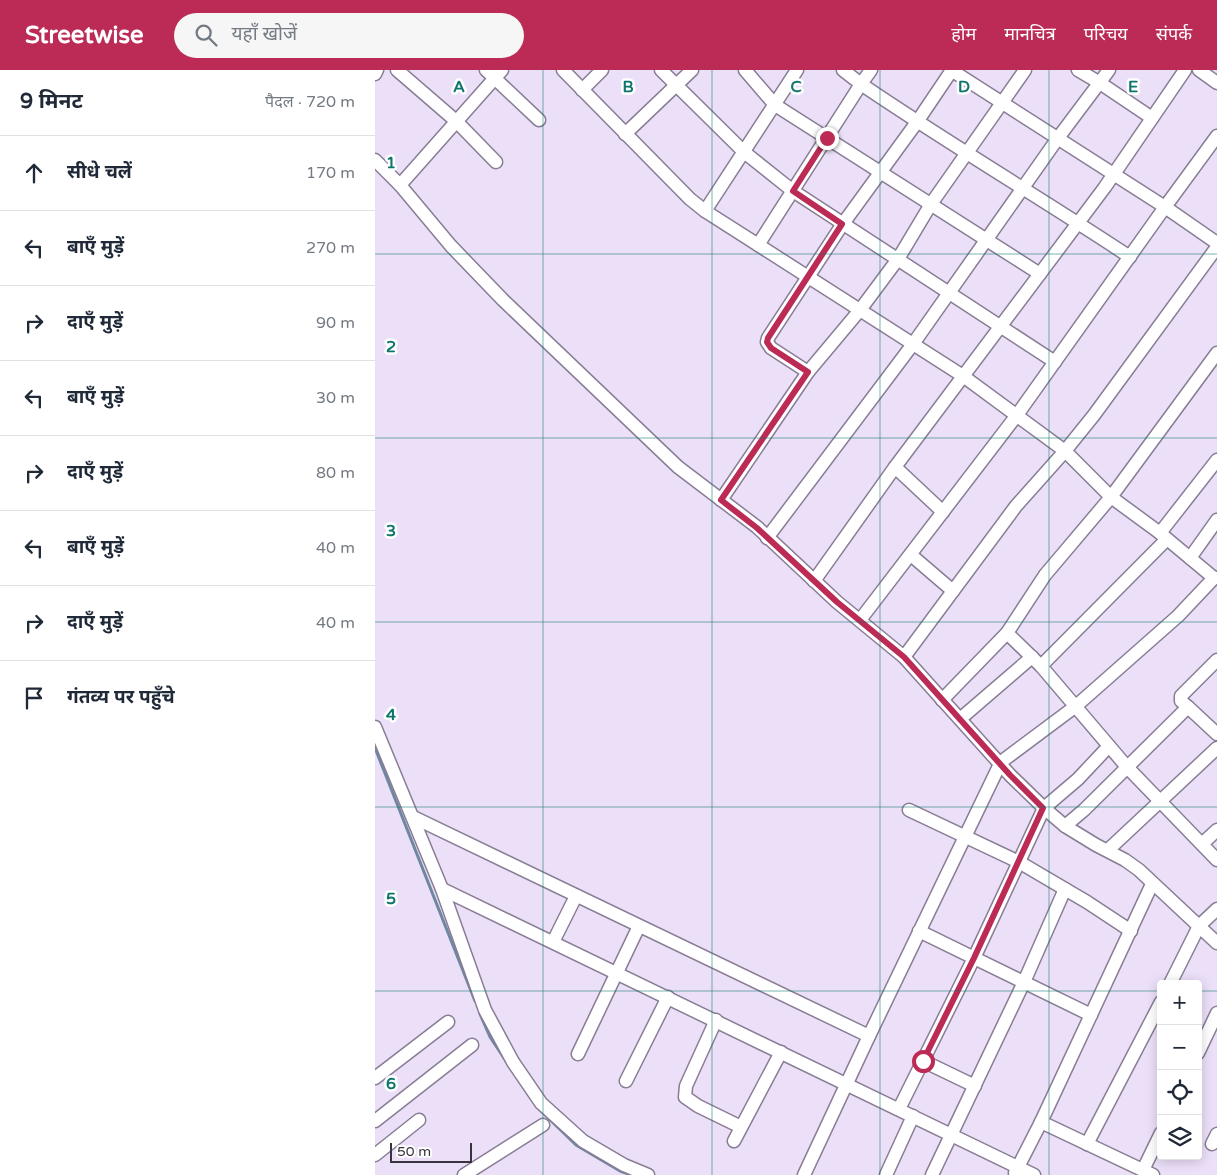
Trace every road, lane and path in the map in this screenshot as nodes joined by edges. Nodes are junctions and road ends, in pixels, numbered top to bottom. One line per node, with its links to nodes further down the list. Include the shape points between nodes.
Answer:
1 (377, 70): 18 (street)
2 (397, 70): 28 (street)
3 (563, 70): 23 (street)
4 (603, 70): 23 (street)
5 (661, 70): 22 (street)
6 (693, 70): 22 (street)
7 (745, 70): 25 (street)
8 (797, 70): 25 (street)
9 (843, 70): 21 (street)
10 (871, 70): 21 (street)
11 (951, 70): 24 (street); 29 (street)
12 (1025, 70): 24 (street)
13 (1077, 70): 19 (street)
14 (1109, 70): 19 (street)
15 (1185, 70): 26 (street)
16 (1199, 70): 20 (street)
17 (494, 73): 27 (street); 28 (street)
18 (375, 74)
19 (1100, 83): 26 (street); 33 (street)
20 (1217, 83)
21 (861, 84): 29 (street); 32 (street)
22 (676, 85): 30 (street); 34 (street)
23 (582, 90): 30 (street)
24 (1002, 102): 33 (street); 35 (street)
25 (775, 105): 32 (street); 34 (street)
26 (1152, 118): 39 (street)
27 (539, 120)
28 (456, 121): 37 (street); 40 (street)
29 (917, 122): 35 (street); 38 (street)
30 (625, 134): 45 (street)
31 (1217, 136): 44 (street)
32 (827, 138): 38 (street); 42 (street)
33 (1058, 138): 39 (street); 41 (street)
34 (744, 152): 42 (street); 45 (street)
35 (967, 153): 41 (street); 43 (street)
36 (375, 160): 40 (street)
37 (496, 162)
38 (880, 173): 43 (street); 47 (street)
39 (1114, 174): 44 (street); 46 (street)
40 (400, 185): 69 (street, via 451,246 503,300 678,467)
41 (1023, 188): 46 (street); 48 (street)
42 (793, 191): 47 (street); 50 (street)
43 (931, 204): 48 (street); 53 (street)
44 (1165, 207): 49 (street); 52 (street)
45 (705, 211): 50 (street)
46 (1078, 222): 52 (street); 54 (street)
47 (842, 224): 53 (street); 55 (street)
48 (986, 240): 54 (street); 56 (street)
49 (1217, 242)
50 (758, 245): 55 (street)
51 (1217, 247): 65 (street)
52 (1129, 257): 61 (street)
53 (898, 259): 56 (street); 57 (street)
54 (1040, 274): 58 (street)
55 (808, 276): 57 (street); 62 (street, via 767,342)
56 (949, 293): 58 (street); 59 (street)
57 (860, 310): 59 (street); 62 (street)
58 (1000, 326): 61 (street); 63 (street)
59 (913, 344): 63 (street); 73 (street)
60 (1217, 353): 68 (street)
61 (1055, 362): 64 (street)
62 (808, 372): 69 (street)
63 (963, 376): 64 (street); 67 (street)
64 (1017, 415): 65 (street); 70 (street)
65 (1065, 451): 68 (street); 78 (street, via 1016,506)
66 (1217, 460): 72 (street)
67 (895, 467): 70 (street); 77 (street)
68 (1111, 497): 72 (street); 80 (street, via 1045,575)
69 (721, 500): 73 (street)
70 (943, 512): 74 (street)
71 (1217, 520): 75 (street)
72 (1163, 536): 75 (street); 83 (street)
73 (767, 538): 77 (street)
74 (911, 554): 78 (street); 79 (street)
75 (1190, 558): 76 (street)
76 (1215, 578): 85 (street, via 1178,616)
77 (814, 581): 79 (street)
78 (953, 591): 81 (street)
79 (860, 620): 81 (street)
80 (1007, 633): 83 (street); 84 (street)
81 (904, 657): 84 (street)
82 (1217, 660): 86 (street, via 1181,696 1181,701)
83 (1037, 661): 85 (street); 87 (street)
84 (942, 700): 87 (street)
85 (1076, 706): 90 (street); 92 (street)
86 (1188, 707): 89 (street); 93 (street)
87 (960, 719): 92 (street)
88 (375, 727): 97 (street)
89 (1217, 734)
90 (1109, 746): 93 (street); 95 (street, via 1078,779)
91 (1217, 748): 94 (street)
92 (1001, 762): 95 (street); 100 (street)
93 (1127, 767): 94 (street); 98 (street)
94 (1160, 801): 101 (street); 102 (street)
95 (1043, 808): 98 (street); 104 (street)
96 (909, 810): 100 (street)
97 (413, 817): 106 (street); 108 (street)
98 (1065, 826): 102 (street)
99 (1217, 830): 101 (street)
100 (964, 836): 104 (street); 112 (street)
101 (1202, 844): 103 (street)
102 (1108, 850): 105 (street, via 1139,870)
103 (1217, 860)
104 (1019, 862): 107 (street); 116 (street)
105 (1152, 884): 111 (street); 113 (street)
106 (443, 889): 114 (street); 151 (street, via 485,1010 527,1084 541,1102 583,1141)
107 (1065, 889): 113 (street); 119 (street)
108 (576, 896): 110 (street); 114 (street)
109 (1217, 909): 111 (street)
110 (639, 926): 117 (street); 126 (street)
111 (1199, 926): 115 (street); 118 (street)
112 (919, 931): 116 (street); 126 (street)
113 (1131, 931): 123 (street)
114 (553, 942): 117 (street)
115 (1217, 943)
116 (974, 958): 119 (street); 131 (street)
117 (617, 972): 120 (street); 130 (street)
118 (1172, 980)
119 (1023, 982): 123 (street); 135 (street)
120 (668, 997): 124 (street); 133 (street)
121 (1157, 1010): 145 (street)
122 (1217, 1013): 127 (street)
123 (1091, 1016): 140 (street)
124 (716, 1020): 129 (street); 142 (street, via 685,1097)
125 (448, 1022): 132 (street)
126 (869, 1036): 134 (street)
127 (1202, 1045)
128 (472, 1046): 139 (street)
129 (781, 1052): 134 (street); 142 (street)
130 (578, 1054)
131 (923, 1061): 135 (street); 136 (street)
132 (375, 1078)
133 (625, 1080)
134 (847, 1083): 136 (street); 152 (street)
135 (975, 1086): 143 (street)
136 (899, 1109): 137 (street)
137 (913, 1116): 143 (street); 153 (street)
138 (419, 1120): 147 (street)
139 (375, 1121)
140 (1041, 1122): 145 (street); 148 (street)
141 (543, 1125): 150 (street)
142 (741, 1127): 144 (street)
143 (951, 1135): 148 (street); 154 (street)
144 (734, 1141)
145 (1087, 1144): 149 (street)
146 (1157, 1145): 149 (street)
147 (375, 1154)
148 (1016, 1171): 155 (street)
149 (1148, 1172)
150 (464, 1175)
151 (648, 1175)
152 (804, 1175)
153 (886, 1175)
154 (932, 1175)
155 (1034, 1175)

